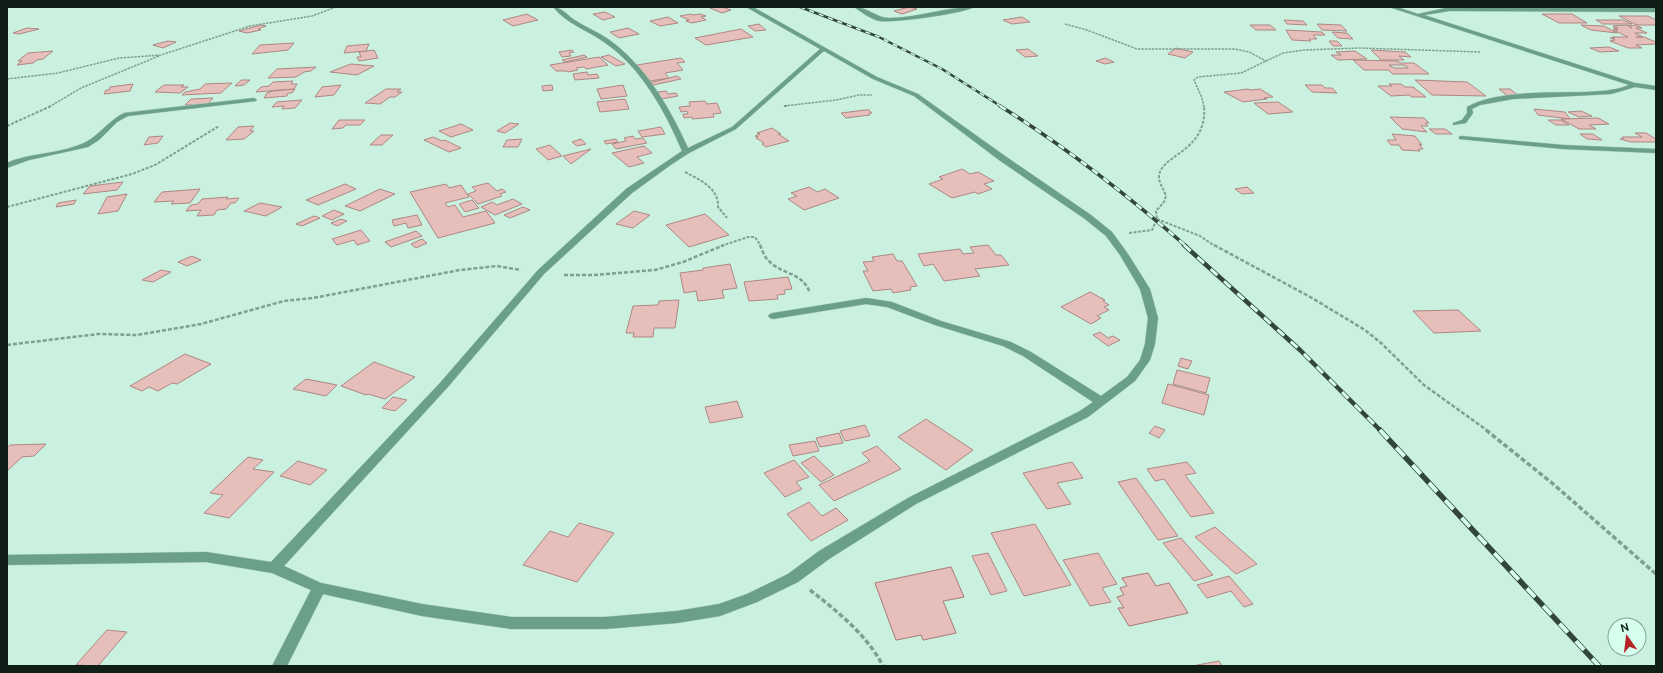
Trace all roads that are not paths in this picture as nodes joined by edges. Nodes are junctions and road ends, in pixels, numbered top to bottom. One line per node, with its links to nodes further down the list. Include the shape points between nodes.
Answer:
1 (556, 7): 17 (street, via 603,39 628,60 666,109)
2 (749, 7): 8 (street)
3 (857, 7): 4 (street, via 878,18 887,19)
4 (971, 7)
5 (1392, 7): 7 (street)
6 (1656, 10): 7 (street, via 1450,9)
7 (1416, 15): 9 (street)
8 (824, 49): 17 (street, via 734,128); 20 (street, via 875,78 916,95 1109,234 1145,289 1153,318 1145,360 1131,379)
9 (1634, 85): 10 (street); 14 (street, via 1610,92 1486,101 1472,105 1464,122)
10 (1644, 88): 11 (street); 12 (street)
11 (1656, 88)
12 (1656, 92)
13 (254, 100): 18 (street, via 126,114 113,121 99,137 83,145 31,157)
14 (1455, 124)
15 (1461, 138): 16 (street, via 1563,147)
16 (1656, 151)
17 (686, 152): 22 (street, via 629,191 540,273 443,386)
18 (7, 166)
19 (773, 316): 20 (street, via 866,301 889,304 938,323 1007,344 1028,354)
20 (1102, 402): 23 (street, via 1084,414 912,501 824,555 793,578 720,610 677,617 605,623 511,623 422,610)
21 (7, 560): 22 (street, via 206,557)
22 (274, 568): 23 (street)
23 (319, 588): 24 (street)
24 (279, 666)

